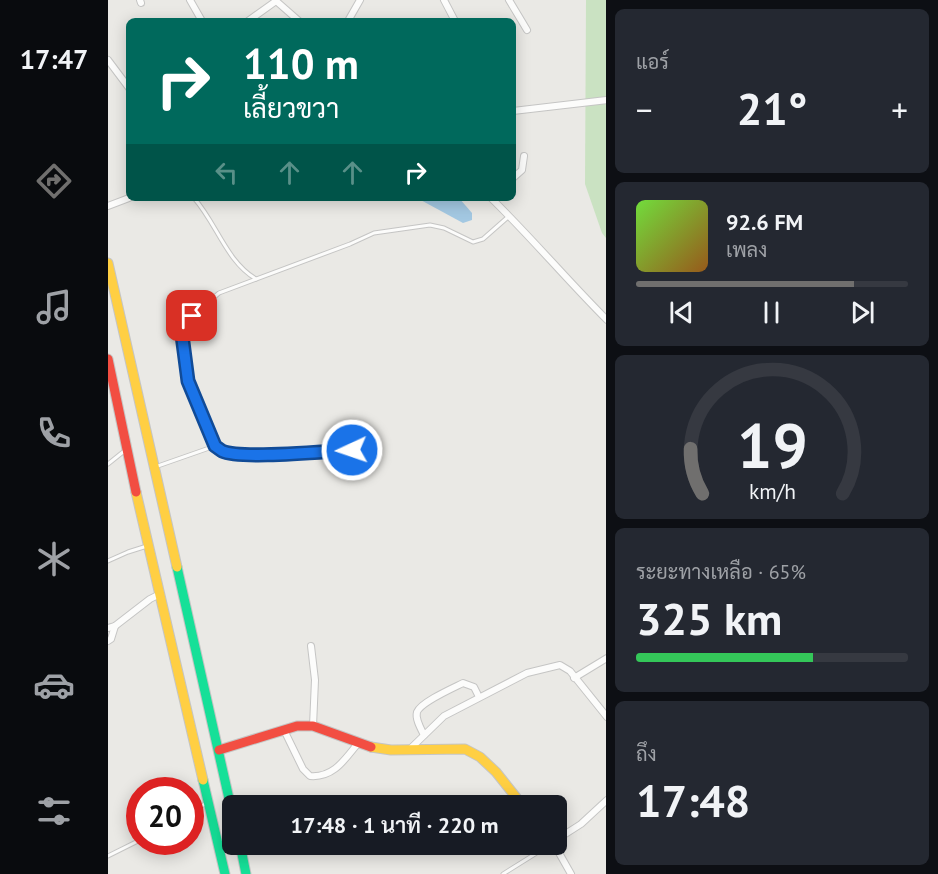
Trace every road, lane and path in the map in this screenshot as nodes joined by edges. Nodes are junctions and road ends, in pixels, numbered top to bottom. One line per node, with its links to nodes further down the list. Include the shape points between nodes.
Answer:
1 (189, 0): 6 (street)
2 (276, 0): 7 (street); 8 (street)
3 (360, 0): 9 (street)
4 (444, 0): 10 (street)
5 (509, 0): 11 (street)
6 (200, 18)
7 (252, 18)
8 (296, 18)
9 (350, 18)
10 (453, 18)
11 (527, 30)
12 (108, 60): 13 (street)
13 (126, 84)
14 (606, 100): 15 (street)
15 (516, 111)
16 (524, 156): 17 (street, via 522,170)
17 (516, 175)
18 (126, 199): 21 (street)
19 (197, 201): 24 (lane, via 240,268)
20 (493, 201): 22 (street)
21 (108, 206)
22 (507, 218): 24 (lane, via 473,242 430,225 374,233); 25 (street)
23 (108, 263): 31 (main road)
24 (256, 279): 27 (lane, via 219,293 192,316 182,335 188,381)
25 (606, 320)
26 (108, 358): 28 (main road)
27 (215, 446): 29 (lane, via 232,454); 31 (lane)
28 (126, 450): 30 (lane); 32 (main road)
29 (352, 450)
30 (108, 464)
31 (153, 467): 47 (main road)
32 (148, 545): 33 (lane); 34 (main road)
33 (108, 561)
34 (160, 594): 35 (street); 51 (main road)
35 (112, 627): 36 (street)
36 (108, 641)
37 (311, 646): 42 (street, via 315,680)
38 (606, 658): 39 (street)
39 (574, 678): 40 (street, via 560,665 527,673); 41 (street)
40 (479, 697): 44 (street, via 444,716); 44 (street, via 474,687 463,683 422,705 417,720)
41 (606, 717)
42 (313, 726): 43 (main road); 45 (main road)
43 (284, 730): 45 (street, via 310,776 326,776 339,767); 47 (main road)
44 (424, 735): 46 (street)
45 (359, 742): 46 (main road, via 392,750)
46 (410, 749): 49 (main road, via 465,749 480,757)
47 (219, 750): 48 (main road)
48 (228, 795)
49 (514, 795)
50 (606, 800): 53 (street)
51 (209, 802): 52 (lane); 59 (main road)
52 (204, 805)
53 (567, 833)
54 (126, 847): 58 (lane)
55 (242, 855): 60 (main road)
56 (534, 855): 61 (lane)
57 (559, 855): 62 (street)
58 (108, 856)
59 (225, 874)
60 (246, 874)
61 (502, 874)
62 (571, 874)

